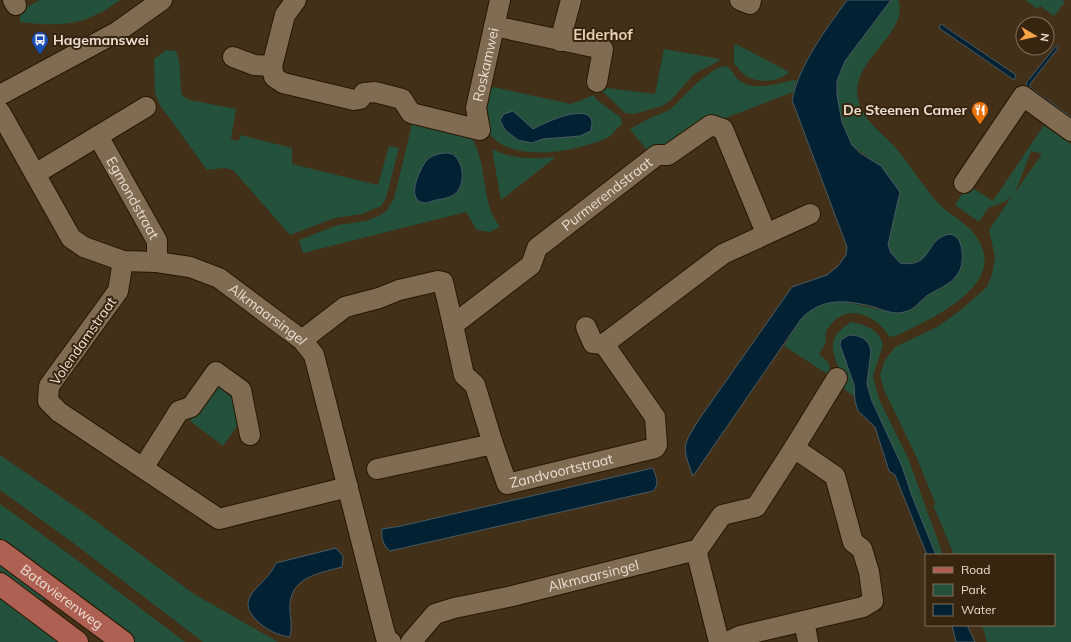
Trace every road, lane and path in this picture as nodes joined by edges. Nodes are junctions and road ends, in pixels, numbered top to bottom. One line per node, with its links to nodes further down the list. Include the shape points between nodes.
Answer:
1 (162, 0): 12 (street, via 117,32)
2 (296, 0): 10 (street, via 285,15)
3 (500, 0): 7 (street, Roskamwei)
4 (571, 0): 8 (street)
5 (740, 0): 6 (street, via 750,4)
6 (752, 0)
7 (494, 26): 8 (street); 10 (street, Roskamwei, via 476,108 480,130 411,113 402,98 375,92 364,93 360,99 354,100 284,83 274,77)
8 (560, 41): 11 (street, via 603,49)
9 (233, 57): 10 (street, via 254,65)
10 (272, 66)
11 (597, 82)
12 (0, 94)
13 (146, 107): 16 (street)
14 (0, 112): 17 (street, Alkmaarsingel)
15 (1071, 132): 18 (street, via 1023,96)
16 (98, 136): 17 (street); 22 (street, Egmondstraat, via 157,241)
17 (34, 174): 21 (street, Alkmaarsingel, via 71,238 84,247)
18 (964, 183)
19 (810, 214): 20 (street)
20 (766, 233): 23 (street, Purmerendstraat, via 723,129 711,124 668,155 657,155 543,243 537,248 531,265); 26 (street, via 723,254)
21 (124, 261): 22 (street, Alkmaarsingel); 31 (street, Volendamstraat, via 118,291 50,386 48,401 58,412)
22 (158, 262): 25 (street, Alkmaarsingel, via 190,267 219,278)
23 (454, 325): 25 (street, via 443,282 438,281 345,307); 29 (street, via 464,375 475,386)
24 (586, 327): 26 (street, Zandvoortstraat, via 593,343)
25 (302, 340): 33 (street, Alkmaarsingel, via 314,355)
26 (604, 344): 29 (street, Zandvoortstraat, via 655,417 655,448 507,484)
27 (837, 378): 30 (street)
28 (250, 435): 31 (street, via 241,390 216,372 191,407 179,411)
29 (493, 444): 32 (street)
30 (794, 448): 34 (street, via 756,507 722,516); 37 (street, via 835,476 853,542 862,549 869,572 873,601 863,607)
31 (143, 468): 33 (street, Volendamstraat, via 219,520)
32 (376, 468)
33 (348, 487): 40 (street, Alkmaarsingel, via 386,638)
34 (696, 550): 41 (street, Alkmaarsingel, via 435,614); 42 (street)
35 (0, 551): 39 (main road, Batavierenweg)
36 (0, 584): 38 (main road, Batavierenweg)
37 (804, 621): 43 (street, via 740,636); 44 (street)
38 (77, 642)
39 (123, 642)
40 (391, 642)
41 (411, 642)
42 (719, 642)
43 (727, 642)
44 (808, 642)

